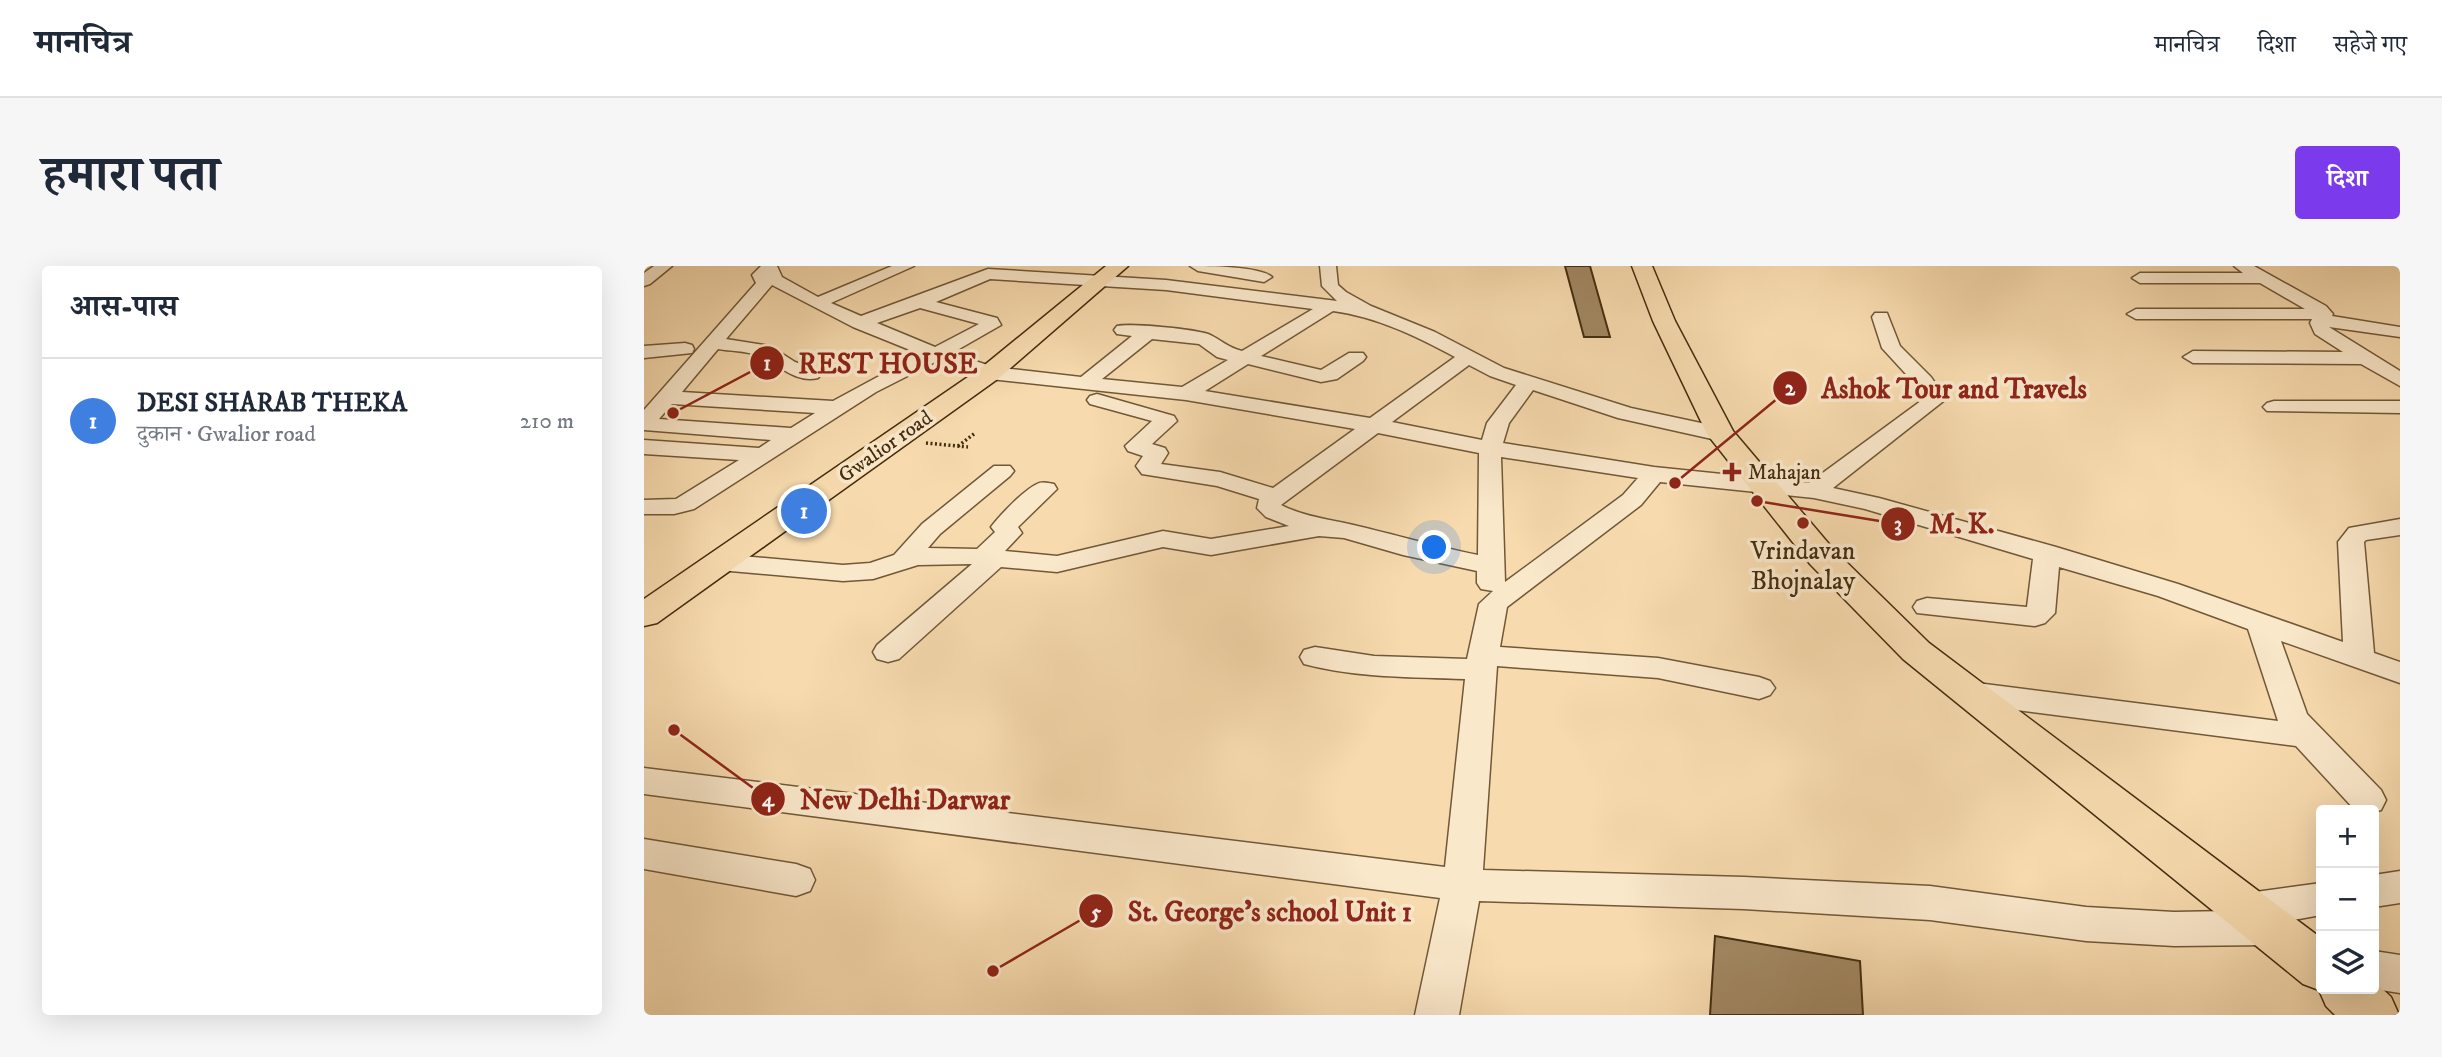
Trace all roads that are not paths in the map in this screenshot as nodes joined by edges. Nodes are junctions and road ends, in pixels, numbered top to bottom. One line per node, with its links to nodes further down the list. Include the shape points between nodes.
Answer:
1 (664, 266): 12 (street)
2 (906, 266): 14 (street)
3 (1198, 266): 11 (street)
4 (1328, 266): 13 (street)
5 (1642, 266): 45 (main road)
6 (2242, 266): 10 (street)
7 (766, 270): 14 (street, via 775,280); 23 (street, via 764,284); 24 (street, via 742,286)
8 (1110, 273): 13 (street); 15 (street, via 984,274); 32 (main road, Gwalior road)
9 (2140, 278): 10 (street)
10 (2262, 278): 18 (street)
11 (1275, 279)
12 (644, 281)
13 (1325, 292): 27 (street); 31 (street)
14 (817, 303): 19 (street)
15 (919, 303): 19 (street); 26 (street, via 992,323)
16 (2136, 314): 18 (street)
17 (1881, 317): 54 (street, via 1891,348 1936,399)
18 (2323, 317): 22 (street); 30 (street, via 2318,326 2321,330)
19 (859, 323): 26 (street)
20 (1124, 330): 21 (street)
21 (1150, 331): 31 (street, via 1204,339 1224,353); 36 (street)
22 (2400, 332)
23 (713, 343): 33 (street, via 763,350 791,368); 39 (street)
24 (685, 349): 25 (street); 38 (street)
25 (644, 352)
26 (939, 354): 32 (street); 42 (street, via 887,377)
27 (1469, 356): 35 (street); 44 (street)
28 (1356, 357): 31 (street, via 1324,376)
29 (2193, 358): 30 (street)
30 (2364, 358): 34 (street)
31 (1244, 359): 37 (street)
32 (990, 373): 36 (street); 62 (main road, Gwalior road)
33 (811, 374)
34 (2400, 380)
35 (1528, 383): 45 (street, via 1626,413); 48 (street, via 1498,423)
36 (1094, 385): 37 (street); 55 (street, via 1093,398 1166,421 1136,446 1157,453 1150,469 1220,479)
37 (1186, 394): 44 (street)
38 (644, 396)
39 (667, 397): 42 (street); 43 (street)
40 (2274, 407): 41 (street)
41 (2400, 407)
42 (839, 408): 46 (street)
43 (644, 424): 46 (street)
44 (1372, 425): 48 (street); 55 (street)
45 (1721, 434): 52 (main road)
46 (797, 435): 49 (street)
47 (644, 447): 49 (street)
48 (1490, 448): 51 (street); 63 (street)
49 (765, 455): 56 (street, via 685,504)
50 (1002, 471): 61 (street, via 931,528)
51 (1654, 474): 52 (street); 64 (street, via 1632,500)
52 (1761, 484): 54 (street); 74 (main road, via 1822,557 1916,651)
53 (1045, 489): 60 (street, via 1007,523 1004,527 1009,533)
54 (1814, 491): 59 (street, via 1918,515)
55 (1274, 496): 58 (street, via 1269,508)
56 (644, 507)
57 (2400, 527): 69 (street, via 2358,533 2351,542)
58 (1319, 528): 60 (street, via 1211,547 1163,539 1064,564); 63 (street)
59 (2047, 553): 65 (street, via 2042,608 2035,617); 67 (street)
60 (989, 558): 61 (street, via 952,555); 68 (street)
61 (904, 560): 62 (street, via 861,573)
62 (719, 562): 66 (main road, Gwalior road)
63 (1489, 565): 64 (street)
64 (1493, 604): 71 (street)
65 (1927, 607)
66 (644, 615)
67 (2260, 622): 69 (street); 75 (street, via 2286,704)
68 (888, 652)
69 (2359, 656): 72 (street)
70 (1315, 657): 71 (street, via 1374,666)
71 (1482, 662): 73 (street, via 1658,668); 80 (street)
72 (2400, 673)
73 (1759, 688)
74 (1969, 693): 75 (street); 84 (main road)
75 (2306, 736): 77 (street)
76 (644, 780): 80 (street)
77 (2368, 800)
78 (644, 854): 79 (street)
79 (796, 880)
80 (1462, 885): 84 (street, via 1930,903 2086,924 2174,929); 89 (street)
81 (2400, 887): 82 (street)
82 (2379, 890)
83 (2316, 901): 84 (street)
84 (2260, 919): 85 (main road)
85 (2316, 963)
86 (2379, 971): 87 (street)
87 (2400, 974)
88 (2350, 994): 90 (main road)
89 (1437, 1015)
90 (2372, 1015)

